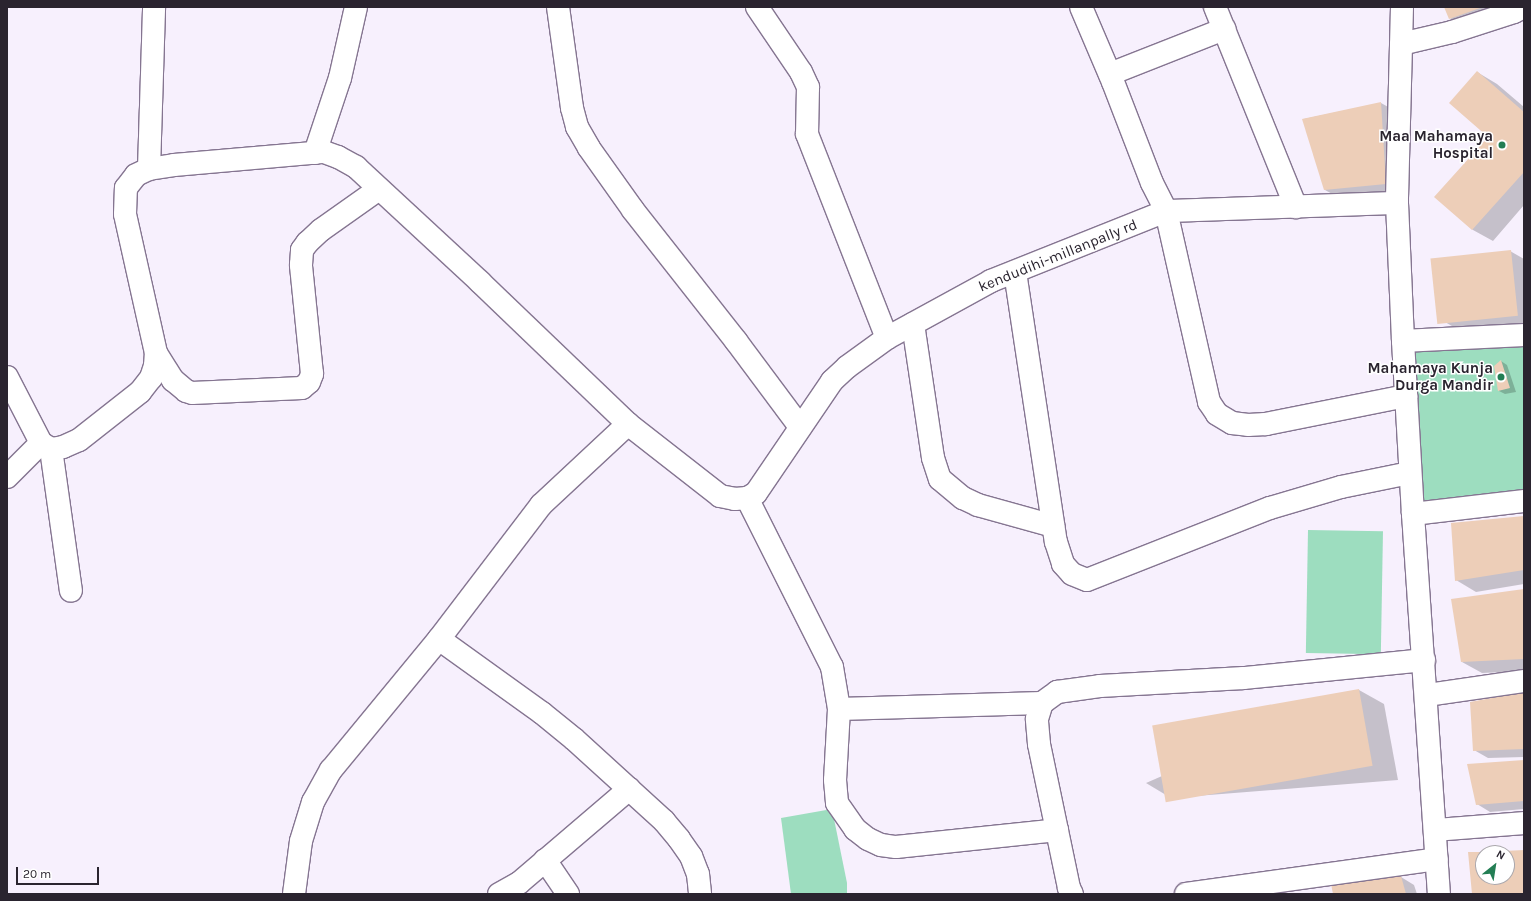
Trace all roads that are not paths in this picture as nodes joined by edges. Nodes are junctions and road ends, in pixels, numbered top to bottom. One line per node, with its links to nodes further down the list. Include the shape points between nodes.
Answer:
1 (154, 7): 13 (street)
2 (356, 7): 12 (street, via 340,78)
3 (558, 7): 27 (street, via 572,108 577,127 589,148 633,210)
4 (757, 7): 21 (street, via 801,72 808,87 807,134)
5 (1081, 7): 11 (street)
6 (1215, 7): 9 (street)
7 (1402, 7): 10 (street)
8 (1524, 7): 10 (street, via 1452,32)
9 (1224, 29): 11 (street); 16 (street)
10 (1401, 44): 15 (street)
11 (1110, 74): 17 (street, via 1152,183)
12 (315, 153): 13 (street); 14 (street, via 324,152 356,167)
13 (149, 169): 23 (street, via 136,175 126,188 124,198 125,214)
14 (379, 189): 23 (street, via 321,230 302,250 301,264 312,374 309,382 302,388 192,393 173,380); 26 (street)
15 (1397, 203): 16 (street); 22 (street)
16 (1296, 207): 17 (street)
17 (1166, 211): 18 (street, kendudihi-millanpally rd); 25 (street, via 1209,402 1217,414 1232,423 1266,424)
18 (1015, 272): 19 (street, kendudihi-millanpally rd, via 991,281); 34 (street)
19 (914, 324): 21 (street, kendudihi-millanpally rd); 34 (street, via 933,458 940,479 963,498 978,505)
20 (1524, 336): 22 (street)
21 (887, 338): 27 (street, kendudihi-millanpally rd, via 832,381)
22 (1403, 342): 25 (street)
23 (156, 353): 28 (street, via 151,378 140,392 79,440 63,447)
24 (7, 377): 28 (street)
25 (1406, 396): 29 (street)
26 (628, 424): 31 (street, via 720,496); 36 (street, via 541,505)
27 (800, 426): 31 (street, kendudihi-millanpally rd, via 756,493)
28 (46, 446): 30 (street); 35 (street)
29 (1410, 473): 33 (street); 34 (street, via 1341,487 1270,508 1087,580 1072,574 1063,564)
30 (7, 477)
31 (747, 498): 41 (street, via 832,667)
32 (1524, 500): 33 (street)
33 (1413, 514): 37 (street)
34 (1054, 526)
35 (71, 591)
36 (439, 639): 42 (street, via 542,713); 48 (street, via 331,770 313,802 301,841)
37 (1424, 660): 39 (street); 40 (street, via 1244,678 1100,686 1058,692)
38 (1524, 681): 39 (street)
39 (1427, 694): 45 (street)
40 (1042, 703): 41 (street); 44 (street, via 1037,719 1039,744)
41 (839, 709): 44 (street, via 837,803 854,829 868,839 881,845 896,847)
42 (629, 789): 46 (street); 51 (street, via 664,821 679,839 698,874)
43 (1524, 823): 45 (street)
44 (1057, 830): 52 (street)
45 (1436, 830): 47 (street)
46 (545, 860): 49 (street, via 520,883); 50 (street)
47 (1437, 860): 53 (street); 54 (street)
48 (294, 894)
49 (499, 894)
50 (568, 894)
51 (700, 894)
52 (1072, 894)
53 (1186, 894)
54 (1439, 894)

